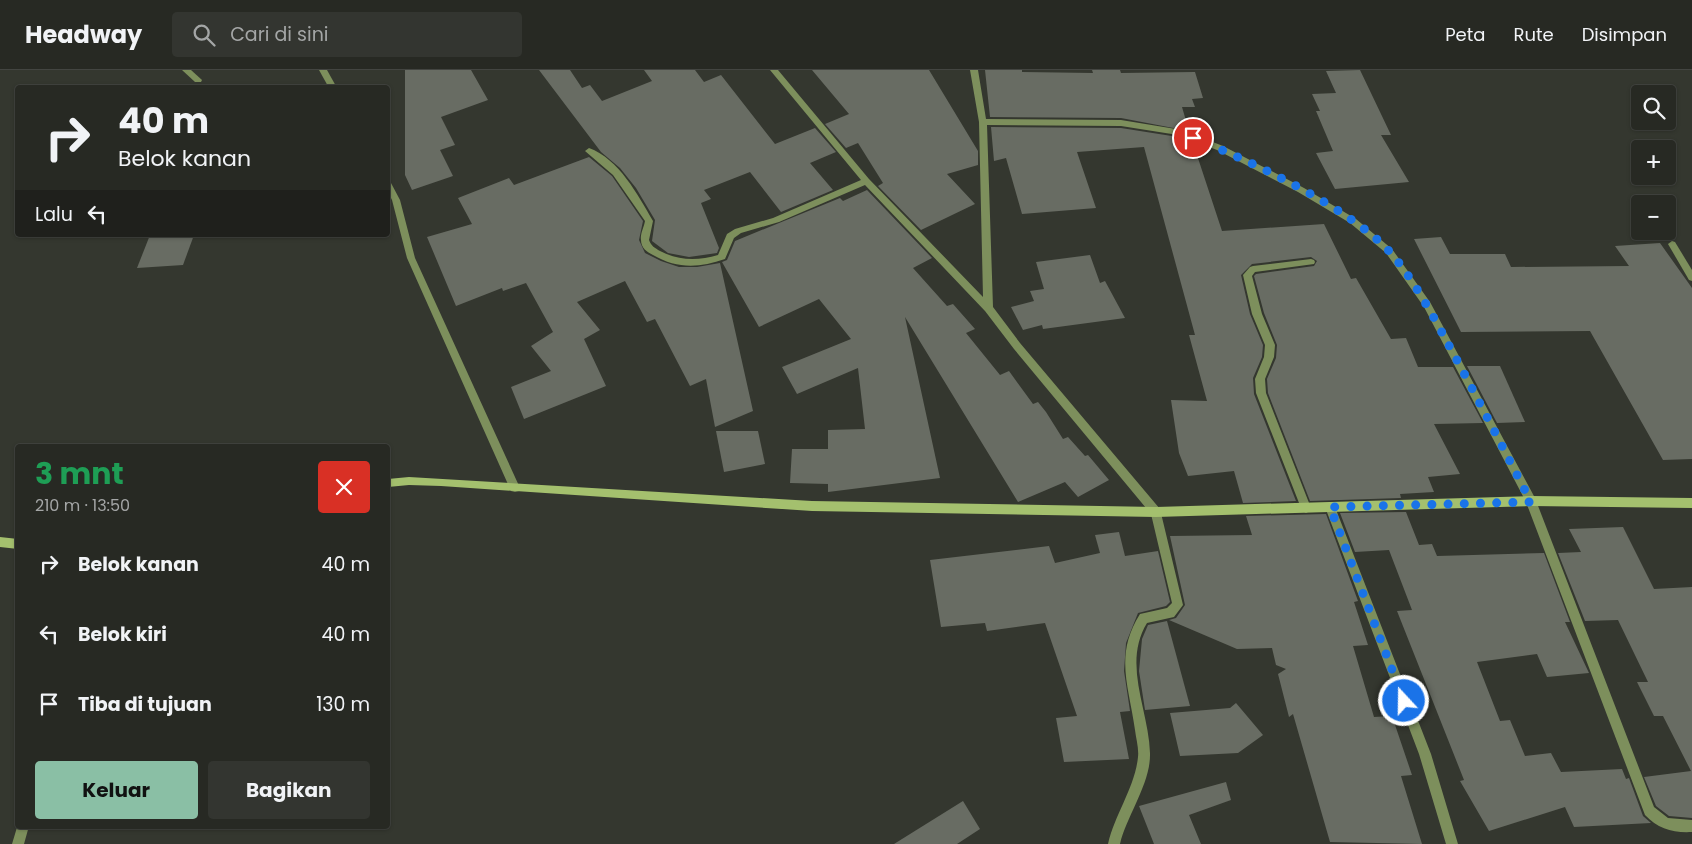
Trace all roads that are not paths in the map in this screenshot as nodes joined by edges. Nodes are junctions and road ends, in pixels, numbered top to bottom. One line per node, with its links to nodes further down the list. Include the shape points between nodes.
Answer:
1 (186, 70): 5 (street)
2 (323, 70): 6 (street)
3 (774, 70): 9 (street)
4 (974, 70): 7 (street)
5 (198, 80)
6 (331, 85)
7 (983, 122): 14 (street); 17 (street, via 1121,123 1179,132 1220,148 1353,220 1389,251 1426,305)
8 (589, 151): 9 (street, via 603,158 615,170 640,206 649,221 645,240 649,249 667,260 686,265 722,257 730,236 738,231 776,220)
9 (866, 181): 14 (street)
10 (390, 189): 16 (street, via 411,258)
11 (1672, 244): 13 (street)
12 (1311, 262): 20 (street, via 1253,269 1247,275 1257,314 1270,345 1260,379 1261,394)
13 (1692, 278)
14 (988, 308): 21 (street)
15 (390, 483): 16 (street, via 409,480)
16 (515, 488): 21 (street, via 812,506)
17 (1531, 502): 18 (street); 19 (street); 24 (street, via 1649,811 1660,822 1675,827)
18 (1692, 503)
19 (1330, 507): 20 (street); 28 (street, via 1425,754)
20 (1306, 508): 21 (street)
21 (1156, 512): 27 (street, via 1178,605 1170,613 1144,618 1135,628 1130,644 1132,681 1144,758 1117,827)
22 (0, 542): 23 (street)
23 (15, 544)
24 (1692, 826)
25 (22, 829): 26 (street)
26 (18, 844)
27 (1114, 844)
28 (1452, 844)

